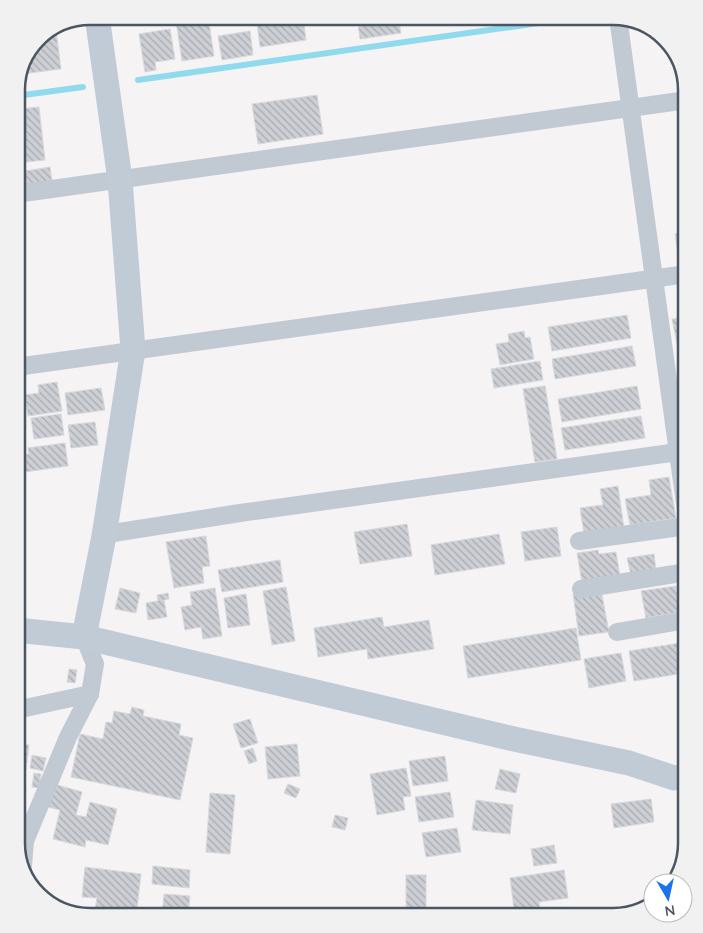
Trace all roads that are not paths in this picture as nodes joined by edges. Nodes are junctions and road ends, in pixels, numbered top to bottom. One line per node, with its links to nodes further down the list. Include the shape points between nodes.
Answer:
1 (98, 25): 5 (street)
2 (619, 25): 4 (street)
3 (678, 101): 4 (street)
4 (632, 107): 5 (street); 8 (street)
5 (120, 180): 6 (street); 9 (street)
6 (25, 193)
7 (678, 275): 8 (street)
8 (653, 279): 9 (street); 11 (street)
9 (133, 350): 10 (street); 13 (street)
10 (25, 366)
11 (678, 452): 13 (street, via 240,513)
12 (678, 527): 14 (street)
13 (104, 536): 20 (street)
14 (579, 541)
15 (678, 573): 16 (street)
16 (581, 589)
17 (678, 622): 19 (street)
18 (25, 631): 20 (street)
19 (617, 632)
20 (84, 637): 21 (street, via 95,664); 23 (street, via 514,739 629,763)
21 (90, 694): 22 (street); 24 (street, via 68,737)
22 (25, 708)
23 (678, 777)
24 (25, 841)

